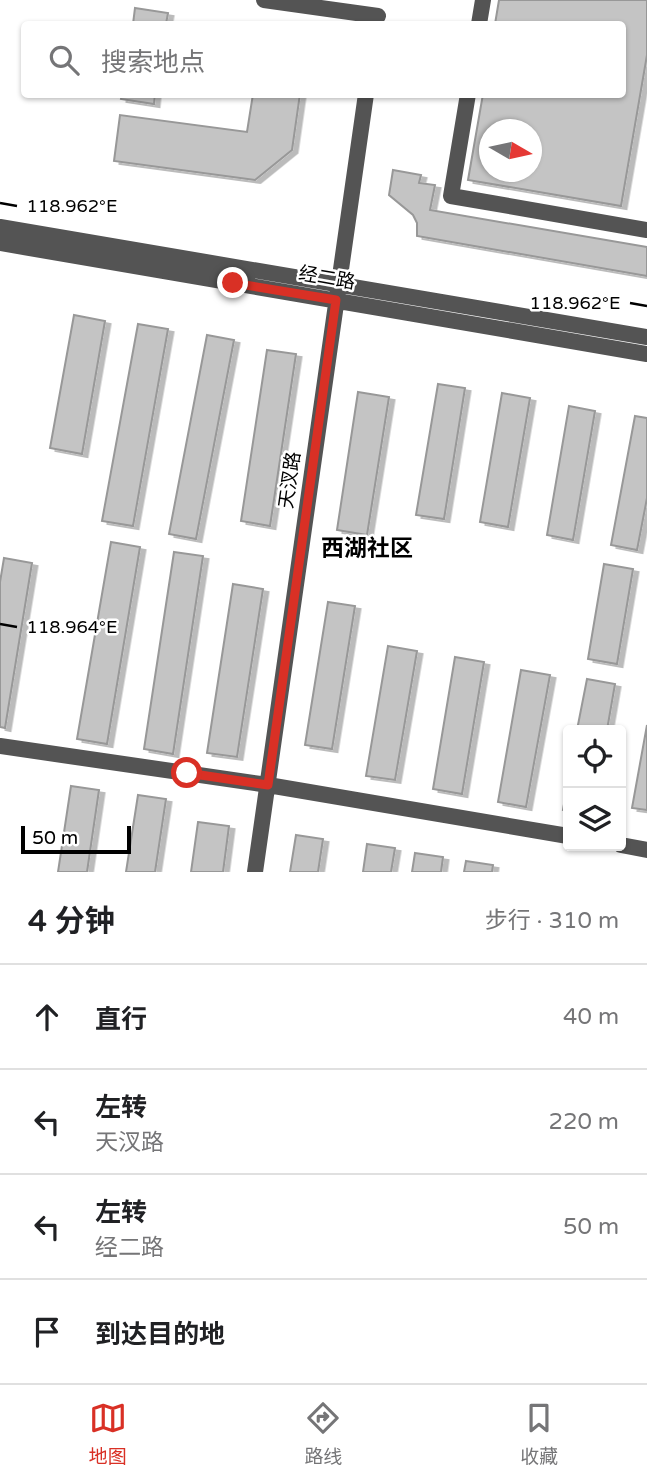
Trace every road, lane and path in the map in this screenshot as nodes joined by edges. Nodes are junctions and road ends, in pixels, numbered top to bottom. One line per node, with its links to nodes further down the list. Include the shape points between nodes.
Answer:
1 (264, 0): 3 (street)
2 (483, 0): 4 (street)
3 (378, 14)
4 (480, 21)
5 (365, 98): 10 (street, 天汊路)
6 (467, 98): 8 (street, via 451,196)
7 (0, 227): 10 (street, 经二路)
8 (647, 230)
9 (0, 243): 10 (street, 经二路)
10 (337, 292): 11 (street, 经二路); 12 (street, 经二路); 14 (street, 天汊路)
11 (647, 337)
12 (647, 354)
13 (0, 746): 14 (street)
14 (268, 785): 15 (street); 18 (street, 天汊路)
15 (563, 835)
16 (626, 846): 17 (street)
17 (647, 850)
18 (255, 872)

